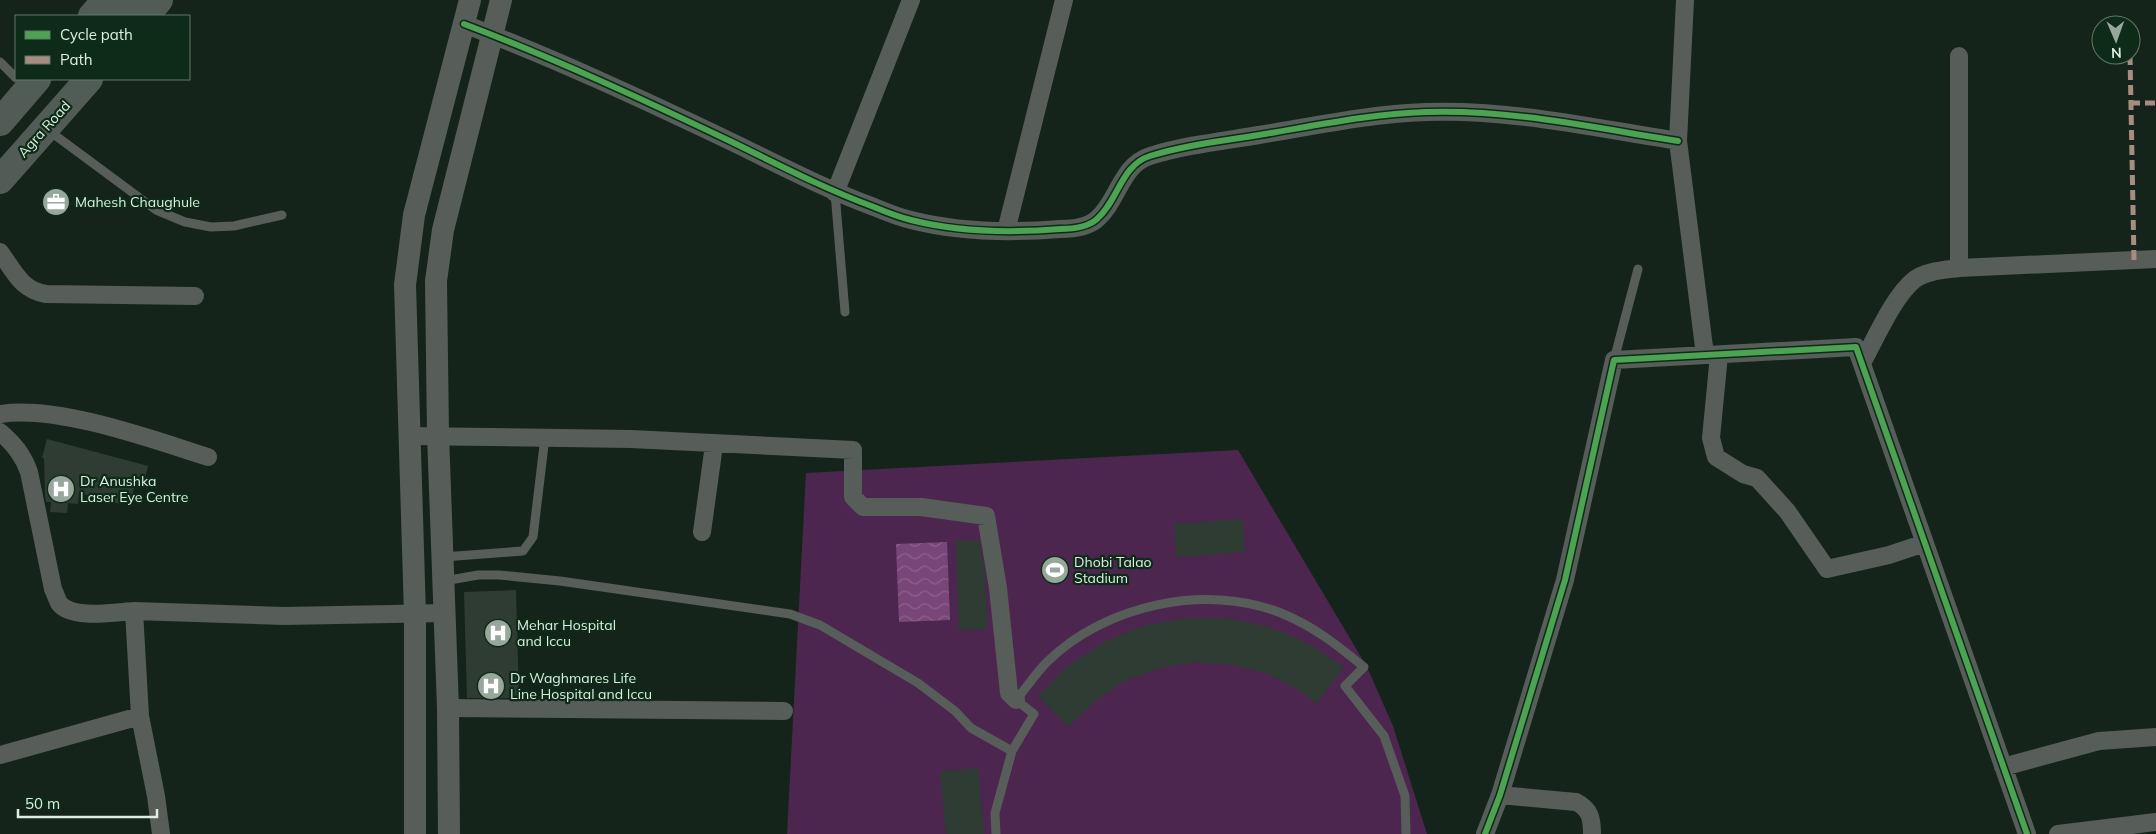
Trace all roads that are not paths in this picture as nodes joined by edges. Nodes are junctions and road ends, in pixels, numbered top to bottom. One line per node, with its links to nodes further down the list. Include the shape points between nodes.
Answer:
1 (106, 0): 9 (highway)
2 (132, 0): 10 (highway)
3 (160, 0): 11 (highway)
4 (470, 0): 12 (street)
5 (500, 0): 13 (street)
6 (912, 0): 24 (street)
7 (1064, 0): 26 (street)
8 (1685, 0): 22 (street)
9 (93, 15)
10 (119, 15)
11 (146, 15)
12 (464, 24): 13 (street); 39 (street, via 414,215 405,285)
13 (491, 34): 24 (street, via 622,89); 38 (street, via 443,230 436,281)
14 (1959, 56): 29 (street)
15 (0, 62): 16 (lane)
16 (15, 80)
17 (15, 80): 20 (lane)
18 (62, 80): 20 (highway)
19 (86, 80): 20 (highway, Agra Road)
20 (30, 97): 21 (highway); 23 (highway, Agra Road); 25 (lane, via 156,210 185,222 211,227 234,226)
21 (0, 123)
22 (1678, 141): 26 (street, via 1523,117 1429,112 1380,114 1147,156 1128,171 1110,204 1088,224 1063,229); 33 (street)
23 (9, 162)
24 (835, 193): 26 (street, via 907,220 937,226); 32 (lane)
25 (282, 215)
26 (1006, 231)
27 (0, 252): 31 (street, via 24,285 34,292)
28 (2156, 259): 29 (street)
29 (1959, 268): 35 (street, via 1937,271 1915,280 1900,296)
30 (1638, 269): 34 (lane)
31 (195, 296)
32 (845, 312)
33 (1712, 355): 34 (street); 35 (street, via 1856,347); 44 (street, via 1711,438 1716,457 1743,474 1757,478 1787,511 1827,569 1889,555)
34 (1614, 360): 58 (street, via 1565,580)
35 (1862, 363): 44 (street)
36 (0, 414): 42 (street, via 22,412 80,421)
37 (0, 432): 47 (street, via 14,444 29,472 60,604 70,611 86,614)
38 (438, 435): 39 (street); 40 (street); 45 (street)
39 (409, 436): 49 (street)
40 (545, 437): 41 (street); 45 (lane, via 533,537 523,551)
41 (714, 444): 43 (street); 50 (street, via 853,450 853,497 862,507 921,507 986,516 998,588 1009,693)
42 (208, 457)
43 (702, 532)
44 (1924, 543): 57 (street)
45 (443, 557): 46 (street)
46 (444, 581): 48 (street); 55 (lane, via 499,575 790,614 820,625 918,683 955,711 971,728)
47 (134, 611): 49 (street, via 266,616); 53 (street)
48 (445, 613): 49 (street); 51 (street)
49 (415, 615): 61 (street)
50 (1016, 700): 55 (lane, via 1034,714); 64 (lane, via 1047,662 1087,631 1133,610 1182,600 1232,601 1280,613 1326,635 1364,667 1345,686 1384,736 1405,796)
51 (448, 708): 52 (street); 62 (street)
52 (784, 711)
53 (140, 716): 56 (street); 60 (street)
54 (2156, 737): 57 (street, via 2099,741)
55 (1012, 751): 63 (lane, via 995,813)
56 (0, 755)
57 (2003, 768): 67 (street)
58 (1500, 795): 65 (street); 66 (street, via 1576,802 1590,813)
59 (2156, 822): 68 (street)
60 (161, 834)
61 (415, 834)
62 (449, 834)
63 (996, 834)
64 (1406, 834)
65 (1485, 834)
66 (1592, 834)
67 (2027, 834)
68 (2058, 834)

